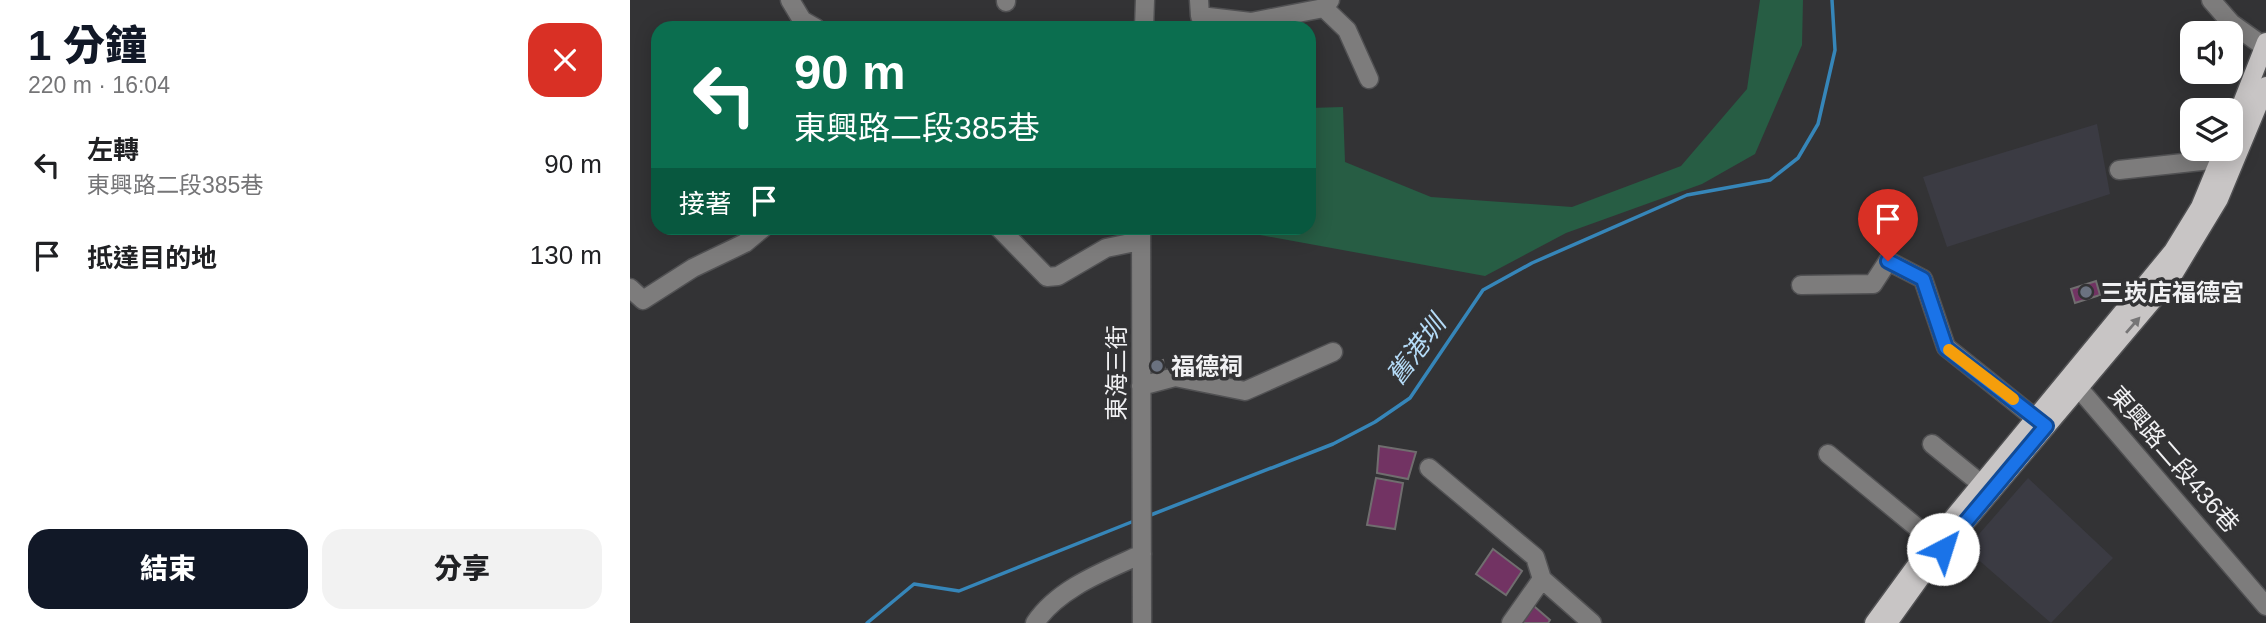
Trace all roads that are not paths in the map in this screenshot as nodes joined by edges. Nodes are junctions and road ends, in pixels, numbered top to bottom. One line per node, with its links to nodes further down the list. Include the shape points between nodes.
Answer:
1 (790, 0): 6 (street)
2 (1145, 0): 7 (street)
3 (1199, 0): 8 (street, via 1200,16)
4 (2211, 0): 10 (street, via 2231,23)
5 (1327, 4): 9 (street); 11 (street, via 1347,30)
6 (804, 21)
7 (1144, 21)
8 (1236, 21)
9 (1248, 21)
10 (2265, 46): 13 (main road)
11 (1369, 79)
12 (2266, 86): 24 (main road, one-way to 12, via 2144,313 2195,243 2219,199)
13 (2243, 101)
14 (2180, 161): 16 (street)
15 (2219, 161): 24 (main road, via 2200,207 2173,251)
16 (2119, 170)
17 (755, 235): 22 (street, via 643,300)
18 (1006, 235): 19 (street, via 1047,277 1058,276)
19 (1138, 235)
20 (1140, 235): 25 (street, 東海三街)
21 (1801, 285): 26 (street, via 1873,284 1888,261 1923,279 1946,348)
22 (630, 288)
23 (1334, 352): 25 (street, via 1245,391 1175,377)
24 (2075, 382): 26 (main road); 34 (street, 東興路二段436巷)
25 (1141, 386): 32 (street, 東海三街)
26 (2041, 422): 30 (main road)
27 (1932, 444): 30 (street)
28 (1828, 454): 31 (street)
29 (1429, 468): 33 (street, via 1535,557)
30 (1986, 488): 31 (main road)
31 (1938, 545): 39 (main road, via 1897,587); 40 (main road)
32 (1142, 554): 35 (street, via 1087,579 1043,611); 36 (street)
33 (1542, 579): 37 (street); 38 (street)
34 (2266, 606)
35 (1035, 623)
36 (1142, 623)
37 (1511, 623)
38 (1592, 623)
39 (1874, 623)
40 (1888, 623)

